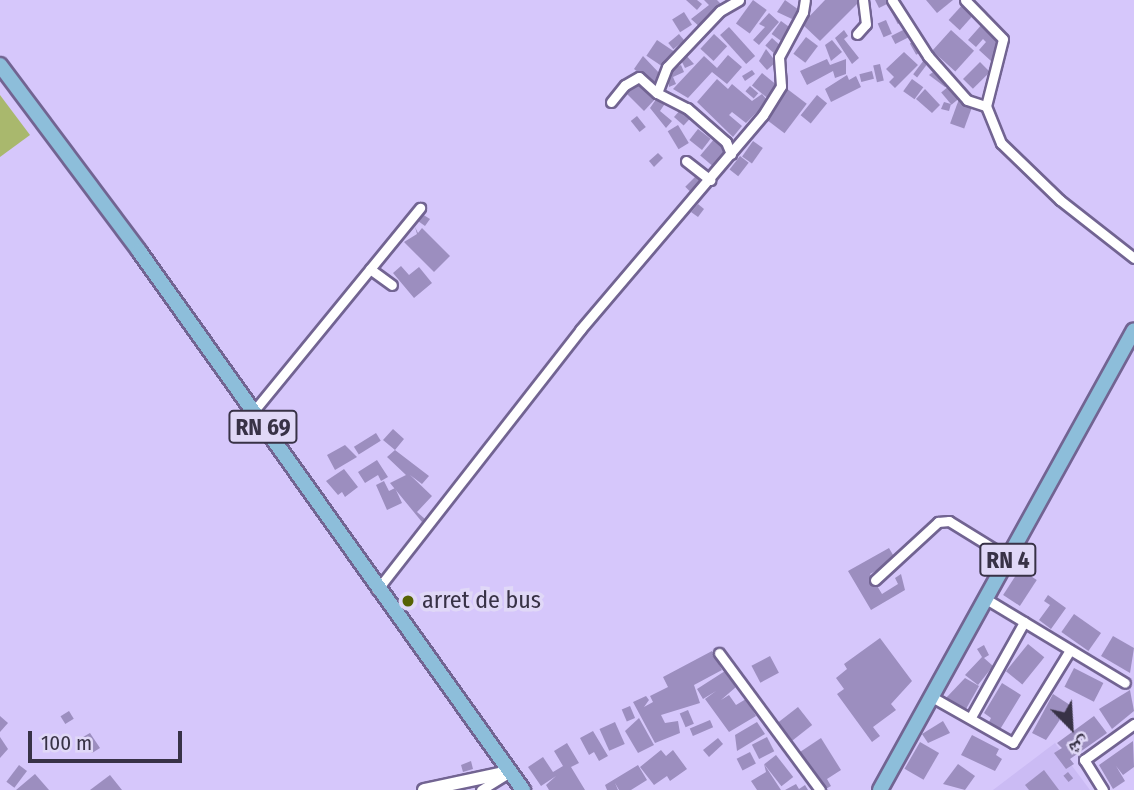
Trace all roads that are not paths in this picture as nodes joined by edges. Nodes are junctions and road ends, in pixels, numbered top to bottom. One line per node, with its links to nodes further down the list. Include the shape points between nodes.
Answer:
1 (739, 0): 8 (street, via 720,11 667,67)
2 (805, 0): 11 (street, via 779,57 781,86)
3 (863, 0): 6 (street, via 866,24)
4 (892, 0): 10 (street, via 943,74 967,100)
5 (965, 0): 10 (street, via 1003,39)
6 (857, 34)
7 (3, 75): 19 (main road, RN 69)
8 (657, 93): 9 (street, via 639,77); 11 (street, via 687,108 726,142)
9 (611, 102)
10 (986, 106): 15 (street, via 992,128 1011,157)
11 (732, 155): 13 (street)
12 (686, 161): 13 (street)
13 (710, 180): 22 (street, via 580,330)
14 (420, 208): 16 (street)
15 (1134, 258)
16 (370, 269): 17 (street); 19 (street)
17 (392, 285)
18 (1134, 330): 20 (main road, RN 4)
19 (253, 412): 22 (main road, RN 69)
20 (1009, 558): 21 (street, via 949,521 938,522); 23 (main road, RN 4)
21 (875, 580)
22 (377, 590): 31 (main road, RN 69)
23 (986, 599): 24 (street); 28 (main road, RN 4)
24 (1024, 622): 25 (street); 29 (street)
25 (1070, 650): 27 (street); 29 (street, via 1013,743)
26 (719, 653): 35 (street)
27 (1125, 683)
28 (932, 697): 29 (street); 36 (main road, RN 4)
29 (971, 718)
30 (1134, 724): 37 (street, via 1084,760)
31 (509, 772): 32 (main road); 33 (street); 34 (main road, RN 69)
32 (424, 790)
33 (481, 790)
34 (523, 790)
35 (820, 790)
36 (880, 790)
37 (1103, 790)

